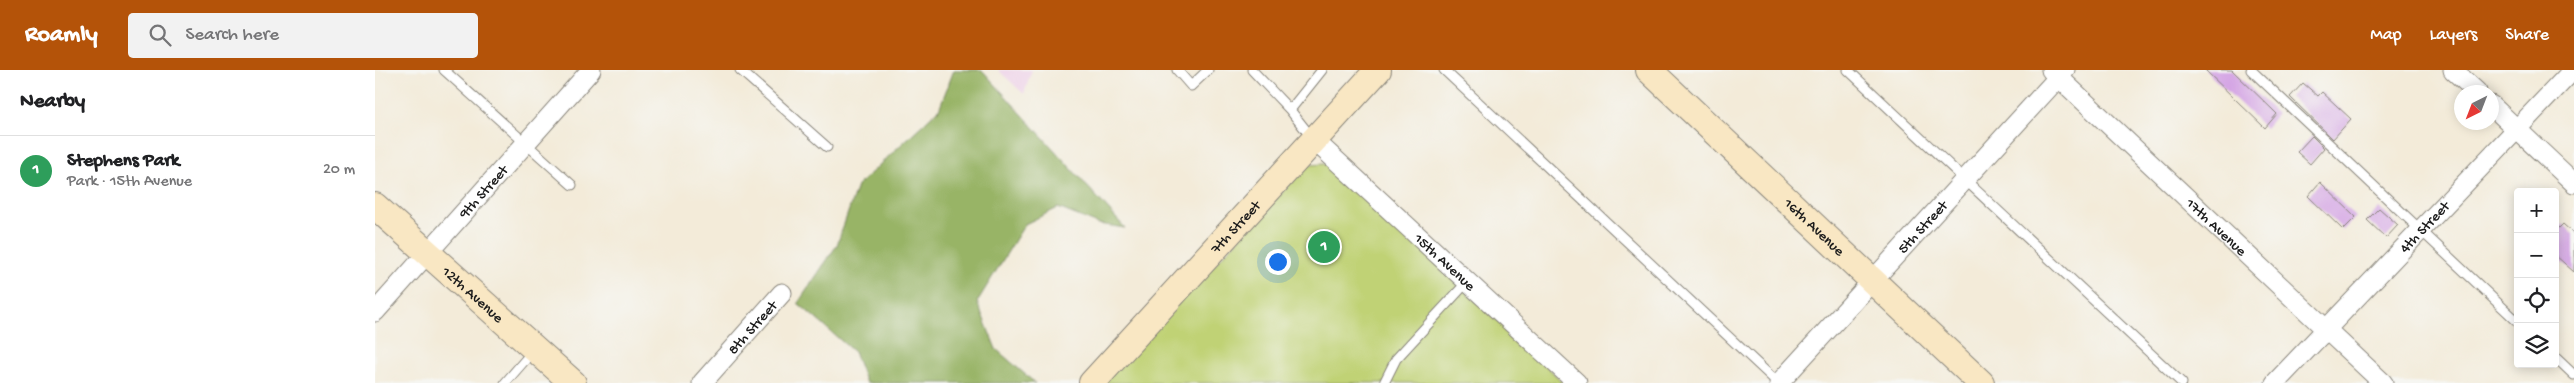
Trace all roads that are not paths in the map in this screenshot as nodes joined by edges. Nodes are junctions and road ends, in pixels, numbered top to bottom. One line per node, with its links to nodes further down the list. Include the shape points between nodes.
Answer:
1 (444, 70): 21 (lane)
2 (591, 70): 21 (street, 9th Street)
3 (740, 70): 22 (lane)
4 (1177, 70): 5 (lane, via 1191,86)
5 (1208, 70)
6 (1252, 70): 17 (lane)
7 (1323, 70): 17 (lane)
8 (1444, 70): 44 (lane)
9 (1649, 70): 29 (street, 16th Avenue)
10 (1848, 70): 23 (lane)
11 (2251, 70): 27 (lane)
12 (2453, 70): 16 (street)
13 (2573, 70): 19 (street, 4th Street)
14 (2058, 72): 23 (street, 5th Street); 34 (street, 17th Avenue)
15 (1370, 74): 20 (street, 7th Street)
16 (2469, 85)
17 (1290, 110): 20 (lane)
18 (2499, 112): 19 (street)
19 (2517, 129): 24 (street); 27 (street, 4th Street)
20 (1314, 140): 30 (street, 15th Avenue); 41 (street, 7th Street)
21 (527, 144): 25 (lane); 28 (street, 9th Street)
22 (827, 147)
23 (1965, 180): 29 (street, 5th Street); 46 (lane)
24 (2574, 183)
25 (572, 185)
26 (375, 206): 28 (street, 12th Avenue)
27 (2420, 231): 33 (lane); 34 (street, 4th Street)
28 (428, 254): 32 (street, 9th Street); 35 (street, 12th Avenue)
29 (1873, 280): 44 (street, 5th Street); 45 (street, 16th Avenue)
30 (1468, 281): 42 (lane, via 1396,359); 43 (street, 15th Avenue)
31 (782, 293): 40 (street, 8th Street)
32 (375, 312)
33 (2514, 318)
34 (2325, 329): 47 (street, 4th Street); 48 (street, 17th Avenue)
35 (535, 349): 38 (lane); 39 (street, 12th Avenue)
36 (2559, 361): 37 (lane)
37 (2574, 375)
38 (505, 383)
39 (573, 383)
40 (702, 383)
41 (1093, 383)
42 (1384, 383)
43 (1577, 383)
44 (1779, 383)
45 (1981, 383)
46 (2182, 383)
47 (2275, 383)
48 (2383, 383)

